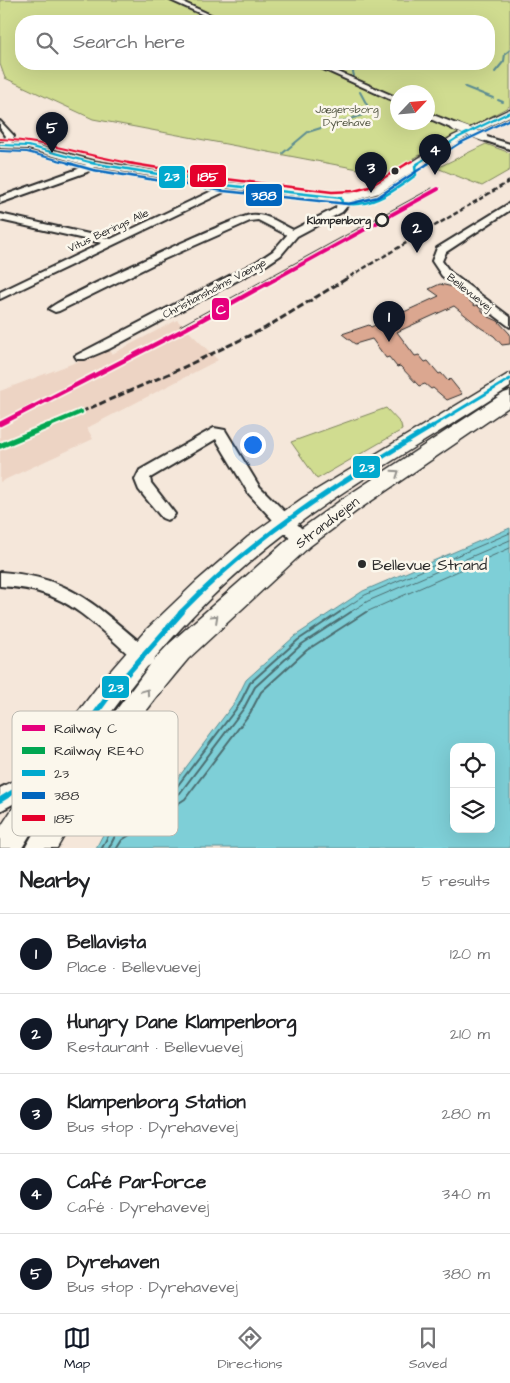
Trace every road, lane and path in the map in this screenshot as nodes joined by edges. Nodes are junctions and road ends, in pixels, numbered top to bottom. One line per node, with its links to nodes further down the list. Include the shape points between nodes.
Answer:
1 (173, 0): 2 (street)
2 (207, 15)
3 (328, 70): 4 (street)
4 (390, 97)
5 (510, 112): 12 (street, via 457,138 375,191)
6 (435, 118): 9 (street, bridge)
7 (0, 123): 8 (street, via 10,136)
8 (4, 145): 10 (street, via 28,146)
9 (510, 147)
10 (94, 164): 11 (street); 13 (street)
11 (225, 185): 12 (street); 17 (street, Vitus Berings Alle, via 219,191)
12 (341, 198): 16 (street, via 339,210)
13 (0, 200)
14 (510, 206): 20 (street, Bellevuevej, via 441,250 436,261 446,274)
15 (0, 217): 17 (street)
16 (293, 234): 19 (street, via 260,217 248,218 189,243); 21 (street, Christiansholms Vænge, via 277,253 262,263)
17 (110, 242): 18 (street, Vitus Berings Alle)
18 (0, 296)
19 (55, 309)
20 (510, 323)
21 (81, 356)
22 (510, 379): 25 (main road, Strandvejen)
23 (510, 397): 26 (main road, Strandvejen, one-way to 23)
24 (167, 514): 25 (street, via 144,486 145,474 214,433 220,434 254,490)
25 (284, 522): 26 (street); 28 (main road, Strandvejen, via 192,600)
26 (302, 540): 28 (main road, Strandvejen, one-way to 26, via 233,601)
27 (0, 579): 28 (street, via 47,585 69,597 92,611)
28 (152, 662): 29 (main road); 30 (main road, one-way to 28)
29 (96, 711)
30 (122, 711)
31 (12, 793): 32 (street)
32 (0, 800)
33 (12, 836): 35 (main road)
34 (47, 836): 36 (main road)
35 (5, 848)
36 (40, 848)

